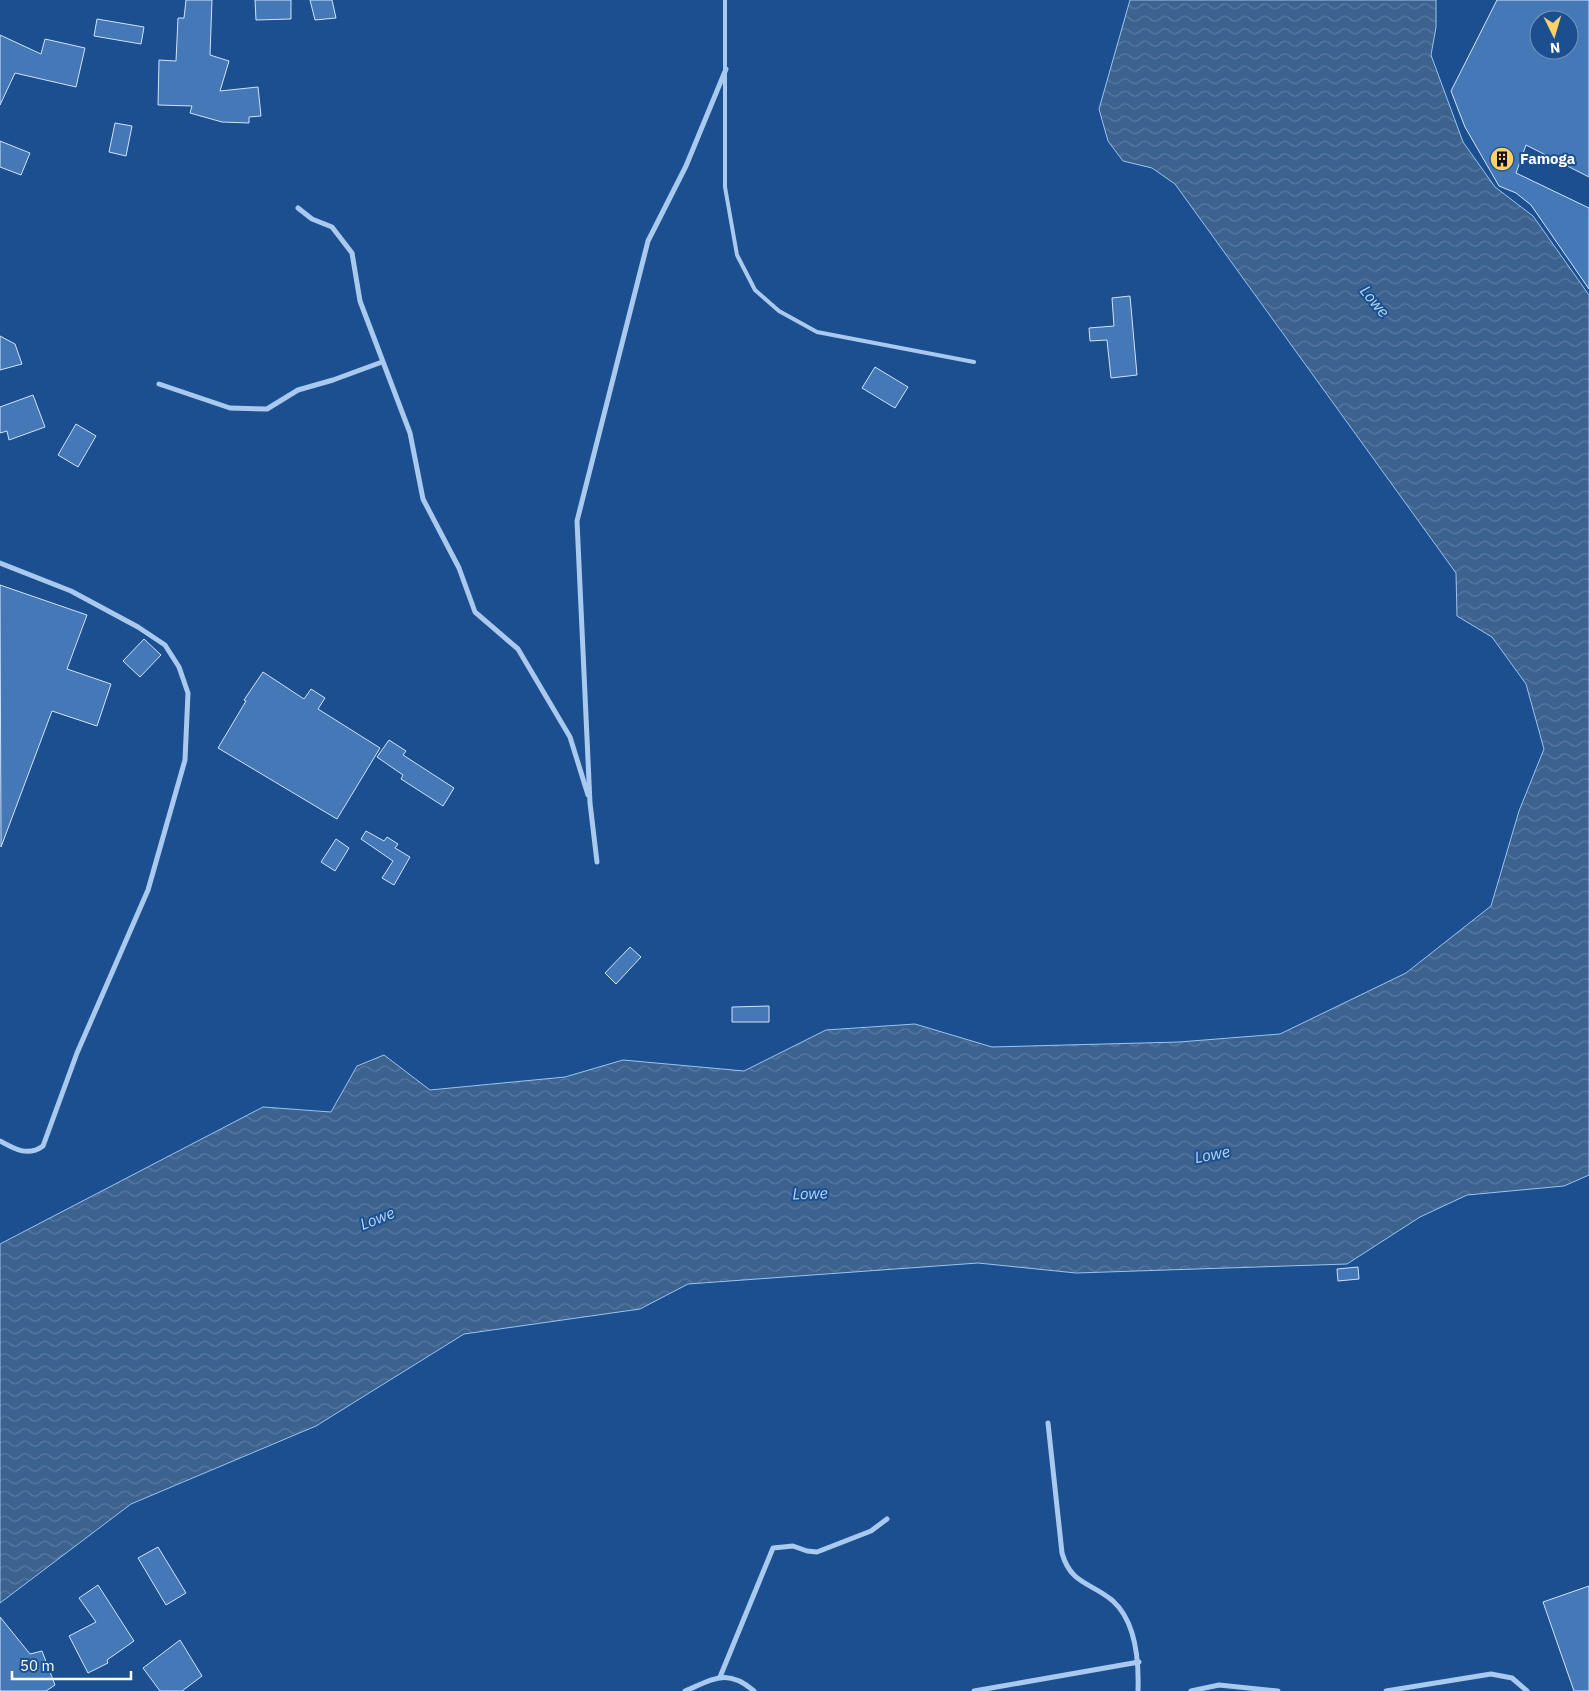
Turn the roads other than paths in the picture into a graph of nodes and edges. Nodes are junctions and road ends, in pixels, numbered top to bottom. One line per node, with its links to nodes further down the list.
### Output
1 (725, 0): 2 (lane)
2 (726, 69): 5 (lane); 8 (street)
3 (298, 208): 4 (street)
4 (382, 362): 6 (street); 8 (street)
5 (974, 362)
6 (159, 384)
7 (0, 563): 10 (street)
8 (590, 802): 9 (street)
9 (597, 862)
10 (0, 1141)
11 (1048, 1424): 13 (street)
12 (888, 1519): 14 (street)
13 (1139, 1662): 17 (street); 18 (street)
14 (720, 1678): 15 (street); 16 (street)
15 (685, 1691)
16 (754, 1691)
17 (974, 1691)
18 (1138, 1691)
19 (1191, 1691): 20 (street)
20 (1278, 1691)
21 (1386, 1691): 22 (street)
22 (1527, 1691)

